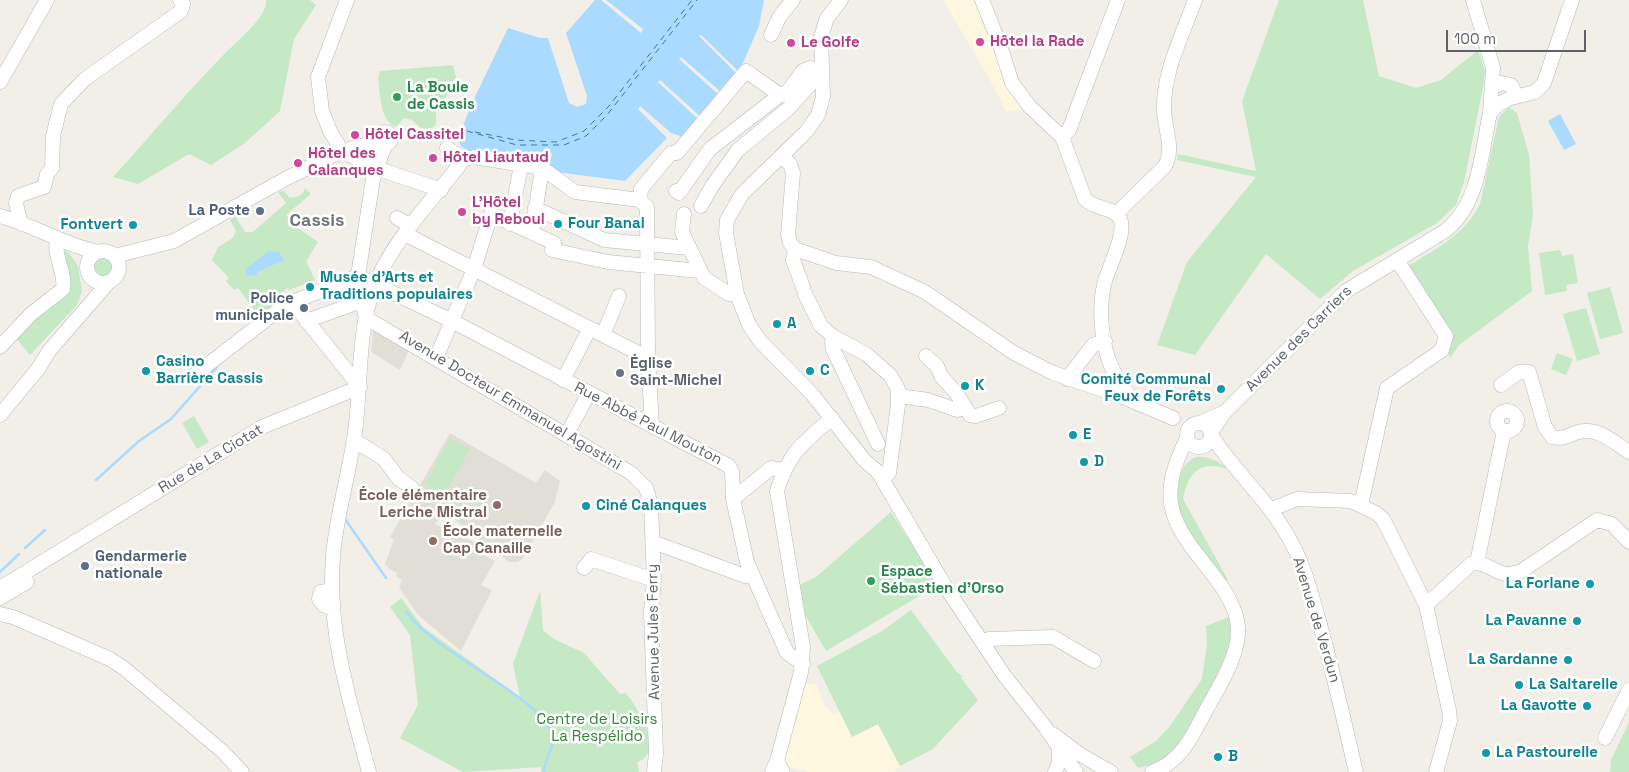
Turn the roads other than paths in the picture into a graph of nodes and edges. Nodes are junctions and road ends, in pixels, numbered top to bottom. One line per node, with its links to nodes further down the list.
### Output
1 (47, 0): 13 (street)
2 (347, 0): 18 (street)
3 (793, 0): 11 (street)
4 (841, 0): 12 (street)
5 (982, 0): 16 (street)
6 (1118, 0): 16 (street)
7 (1195, 0): 30 (street)
8 (1473, 0): 14 (street, Avenue des Carriers)
9 (1572, 0): 14 (street)
10 (181, 5): 33 (street)
11 (771, 35)
12 (821, 73): 15 (street); 19 (street); 27 (street)
13 (0, 82)
14 (1502, 93): 44 (street, Avenue des Carriers)
15 (780, 95): 25 (street); 26 (street)
16 (1062, 137): 30 (street)
17 (447, 148): 20 (street)
18 (342, 151): 22 (street); 22 (street); 43 (street)
19 (782, 156): 41 (street); 52 (street)
20 (464, 159): 21 (street); 24 (street)
21 (521, 165): 23 (street); 34 (street)
22 (376, 168): 24 (street); 49 (street)
23 (542, 168): 26 (street); 28 (street)
24 (441, 190): 35 (street)
25 (676, 191)
26 (640, 200): 38 (street)
27 (701, 206)
28 (535, 208): 36 (street); 38 (street)
29 (684, 214): 40 (street)
30 (1116, 214): 63 (street)
31 (0, 216): 33 (street)
32 (398, 218): 35 (street)
33 (20, 222): 37 (street)
34 (510, 224): 36 (street); 46 (street)
35 (408, 230): 46 (street); 51 (street)
36 (532, 234): 45 (street)
37 (58, 240): 39 (street); 64 (street)
38 (648, 244): 40 (street); 45 (street)
39 (71, 245): 42 (street); 48 (street)
40 (689, 248): 47 (street)
41 (796, 249): 62 (street); 69 (street, Avenue de Verdun)
42 (98, 252): 43 (street); 48 (street)
43 (115, 256): 50 (street)
44 (1397, 260): 83 (street, Avenue des Carriers); 94 (street)
45 (648, 266): 47 (street); 67 (street)
46 (474, 269): 59 (street); 60 (street)
47 (700, 271): 52 (street)
48 (89, 273): 50 (street); 56 (street)
49 (358, 276): 51 (street, Rue Abbé Paul Mouton); 54 (street); 55 (street)
50 (108, 283): 56 (street)
51 (376, 284): 57 (street); 59 (street, Rue Abbé Paul Mouton)
52 (737, 294): 79 (street)
53 (619, 296): 61 (street)
54 (291, 301): 58 (street); 68 (street)
55 (362, 301): 57 (street); 58 (street)
56 (79, 314): 78 (street)
57 (366, 318): 66 (street, Avenue Docteur Emmanuel Agostini); 72 (street)
58 (306, 321): 72 (street)
59 (452, 321): 66 (street); 70 (street, Rue Abbé Paul Mouton)
60 (590, 328): 61 (street); 70 (street)
61 (603, 335): 67 (street)
62 (834, 337): 74 (street); 85 (street)
63 (1105, 341): 69 (street); 75 (street)
64 (0, 347)
65 (926, 356): 76 (street)
66 (436, 358): 82 (street, Avenue Docteur Emmanuel Agostini)
67 (648, 358): 80 (street)
68 (193, 376)
69 (1067, 379): 75 (street, Avenue de Verdun)
70 (563, 380): 73 (street, Rue Abbé Paul Mouton)
71 (1501, 384): 86 (street)
72 (360, 387): 84 (street); 98 (street, Rue de La Ciotat)
73 (589, 393): 80 (street, Rue Abbé Paul Mouton); 82 (street)
74 (899, 396): 76 (street); 90 (street)
75 (1135, 402): 83 (street, Avenue de Verdun)
76 (965, 408): 77 (street)
77 (999, 408)
78 (0, 416)
79 (832, 418): 87 (street); 90 (street)
80 (652, 425): 88 (street, Rue Abbé Paul Mouton)
81 (1504, 431): 99 (street)
82 (567, 434): 92 (street, Avenue Docteur Emmanuel Agostini)
83 (1199, 435): 95 (street, Avenue de Verdun); 120 (street, Avenue des Carriers)
84 (354, 440): 91 (street); 115 (street)
85 (878, 444)
86 (1629, 452)
87 (783, 470): 89 (street); 109 (street)
88 (732, 474): 89 (street); 93 (street)
89 (757, 479): 93 (street)
90 (883, 479): 107 (street)
91 (412, 488)
92 (648, 492): 96 (street, Avenue Jules Ferry)
93 (733, 499): 101 (street)
94 (1361, 505): 95 (street); 105 (street)
95 (1272, 509): 121 (street, Avenue de Verdun)
96 (652, 542): 101 (street); 102 (street, Avenue Jules Ferry)
97 (1629, 542): 99 (street)
98 (71, 547): 103 (street, Rue de La Ciotat); 104 (street, Rue de La Ciotat)
99 (1477, 563): 105 (street)
100 (584, 568): 102 (street)
101 (752, 576): 109 (street)
102 (654, 580): 116 (street, Avenue Jules Ferry)
103 (0, 588)
104 (0, 599): 106 (street)
105 (1426, 605): 122 (street)
106 (7, 615): 114 (street)
107 (982, 641): 108 (street); 112 (street)
108 (1094, 662)
109 (803, 664): 113 (street)
110 (1629, 690): 111 (street)
111 (1605, 738)
112 (1064, 748): 117 (street); 118 (street); 119 (street)
113 (777, 768)
114 (242, 772)
115 (369, 772)
116 (654, 772)
117 (1054, 772)
118 (1076, 772)
119 (1111, 772)
120 (1152, 772)
121 (1356, 772)
122 (1436, 772)

